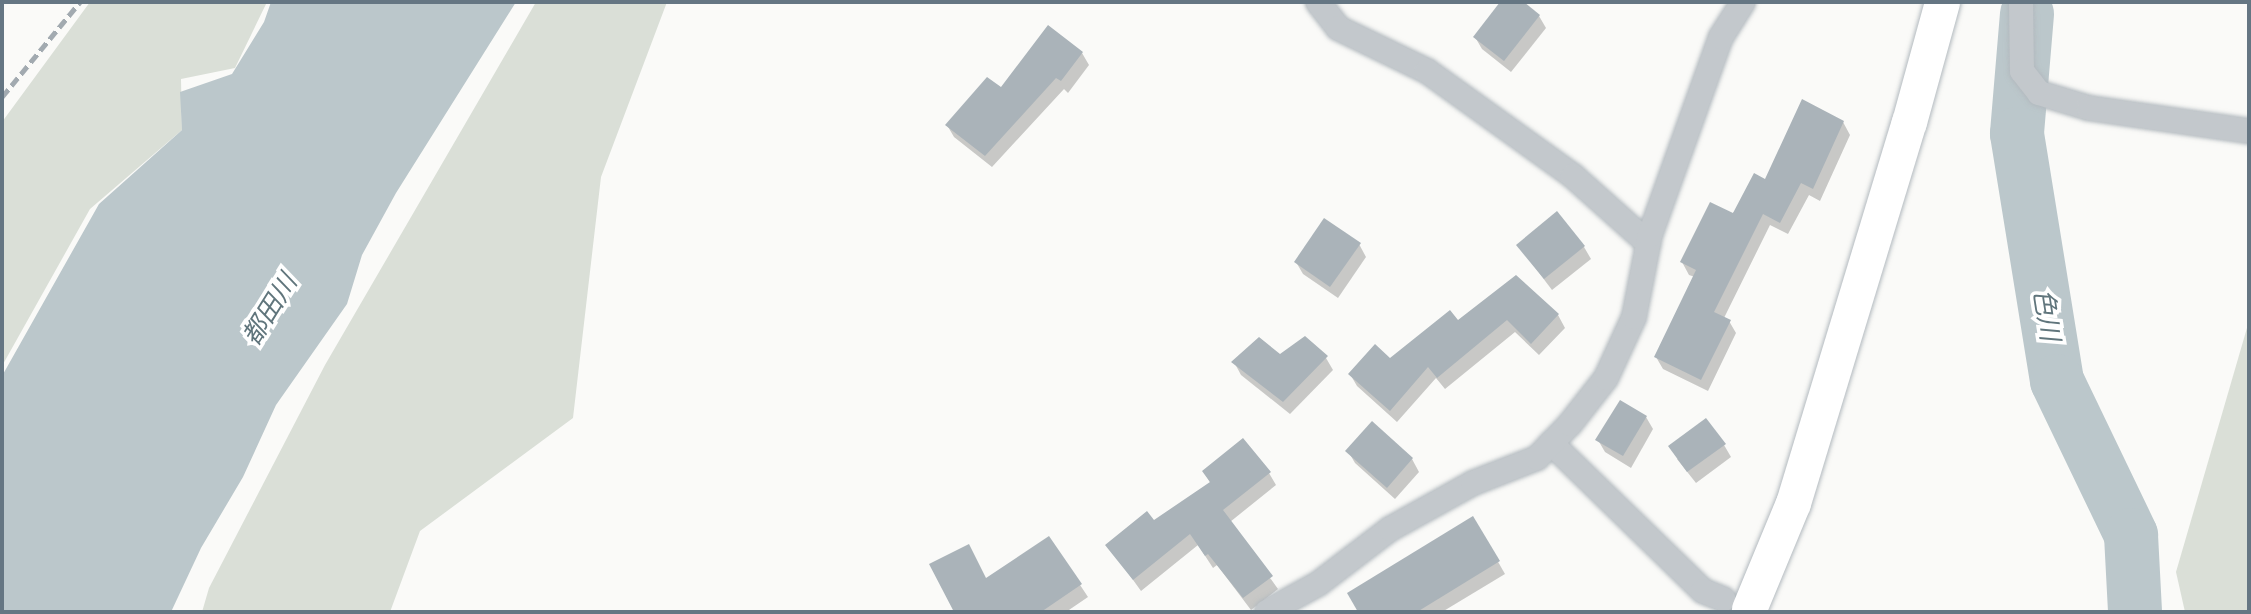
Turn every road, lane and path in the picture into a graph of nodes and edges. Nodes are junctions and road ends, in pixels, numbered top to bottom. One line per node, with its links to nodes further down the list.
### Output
1 (1318, 2): 6 (street)
2 (1744, 2): 6 (street)
3 (1941, 2): 8 (street)
4 (2021, 2): 5 (street)
5 (2249, 131)
6 (1648, 243): 7 (street)
7 (1551, 443): 8 (street); 9 (street)
8 (1731, 608)
9 (1267, 612)

